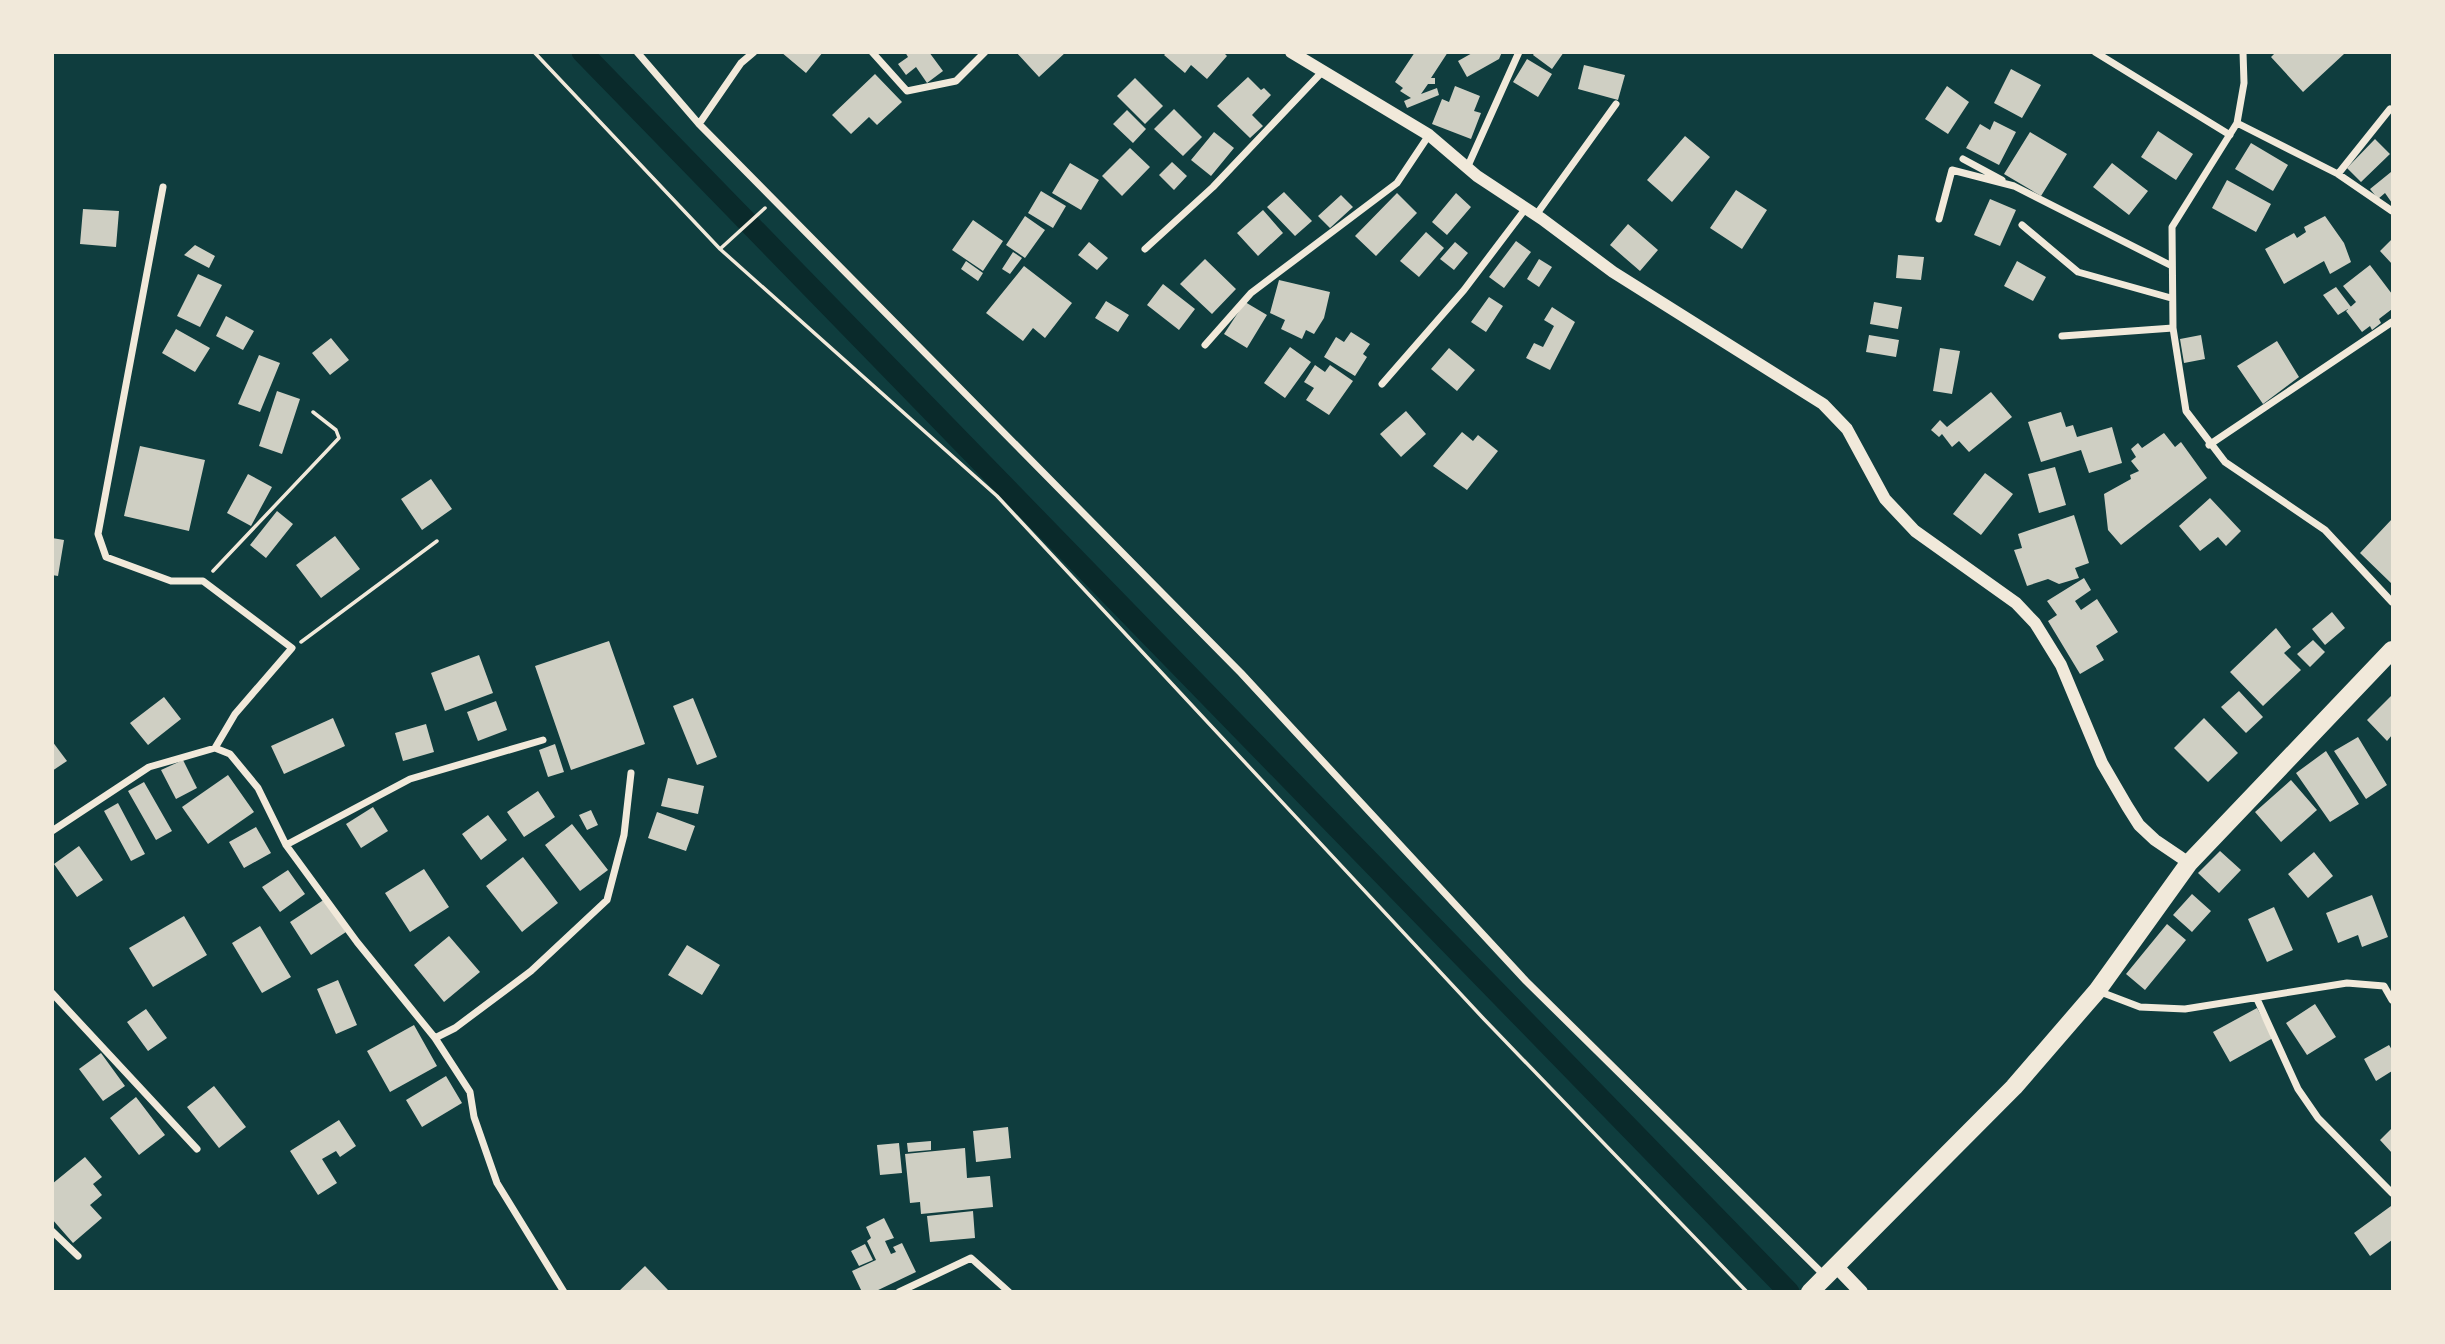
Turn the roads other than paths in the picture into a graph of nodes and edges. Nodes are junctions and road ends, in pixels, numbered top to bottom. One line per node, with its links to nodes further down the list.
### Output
1 (637, 52): 13 (street)
2 (754, 52): 13 (street)
3 (872, 52): 4 (street)
4 (985, 52)
5 (1291, 52): 9 (street)
6 (1519, 52): 17 (street)
7 (2095, 52): 15 (street)
8 (2243, 52): 12 (street)
9 (1322, 72): 14 (street); 25 (street)
10 (1616, 104): 21 (street)
11 (2390, 109): 18 (street)
12 (2237, 123): 15 (street); 18 (street)
13 (699, 124): 53 (street)
14 (1429, 135): 17 (street); 31 (street)
15 (2230, 135): 26 (street)
16 (1963, 159): 19 (street)
17 (1467, 168): 21 (street)
18 (2338, 174): 22 (street)
19 (2014, 186): 23 (street); 26 (street)
20 (163, 187): 37 (street)
21 (1531, 211): 32 (street); 41 (street)
22 (2392, 211)
23 (1939, 219)
24 (2022, 225): 27 (street)
25 (1145, 248)
26 (2171, 265): 27 (street)
27 (2171, 298): 29 (street)
28 (2392, 322): 33 (street)
29 (2173, 328): 30 (street); 33 (street)
30 (2062, 336)
31 (1205, 345)
32 (1382, 384)
33 (2209, 445): 34 (street)
34 (2392, 602)
35 (2392, 650): 41 (main road)
36 (543, 740): 40 (street)
37 (215, 748): 39 (street); 40 (street)
38 (631, 773): 48 (street)
39 (52, 831)
40 (286, 845): 48 (street)
41 (2189, 863): 44 (main road)
42 (2392, 980): 43 (street)
43 (2384, 986): 46 (street); 47 (street)
44 (2097, 991): 46 (street); 53 (main road)
45 (52, 993): 49 (street)
46 (2257, 999): 50 (street)
47 (2392, 1000)
48 (435, 1038): 54 (street)
49 (197, 1149)
50 (2392, 1193)
51 (52, 1231): 52 (street)
52 (78, 1256)
53 (1821, 1280): 57 (main road)
54 (565, 1292)
55 (899, 1292): 56 (street)
56 (1009, 1292)
57 (1861, 1292)

